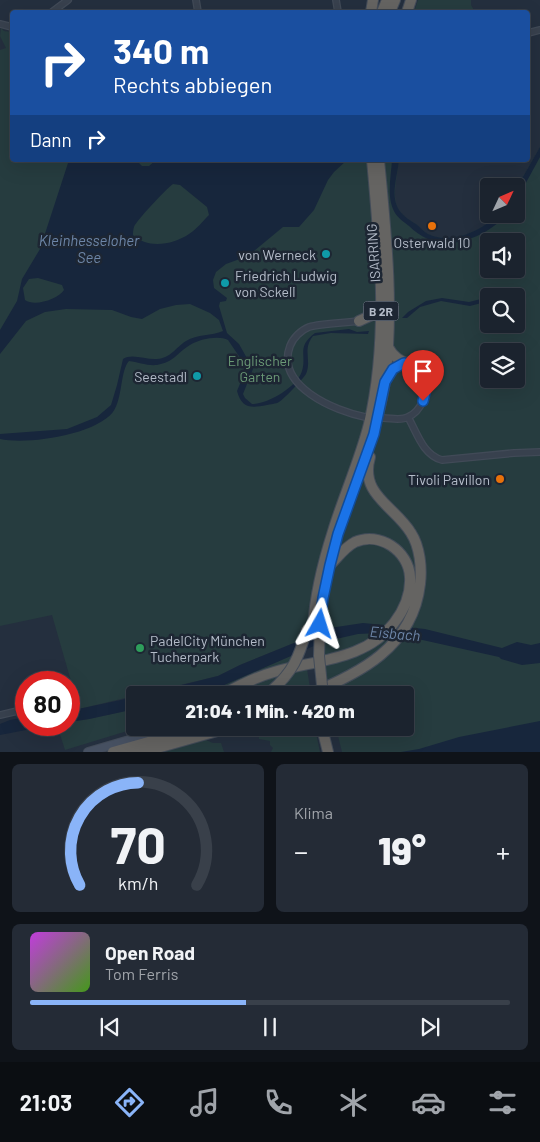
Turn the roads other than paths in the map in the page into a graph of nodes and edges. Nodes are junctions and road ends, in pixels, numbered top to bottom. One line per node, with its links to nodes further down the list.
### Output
1 (64, 1): 2 (street)
2 (54, 10)
3 (372, 162): 5 (highway, ISARRING / B 2R)
4 (379, 162): 7 (highway, ISARRING / B 2R)
5 (381, 295): 6 (highway); 7 (highway, ISARRING / B 2R)
6 (359, 321): 7 (highway); 12 (street)
7 (385, 328): 8 (highway, ISARRING); 19 (highway, ISARRING / B 2R)
8 (388, 347): 9 (highway); 11 (highway, ISARRING)
9 (404, 363): 10 (highway); 11 (highway)
10 (426, 378): 13 (street)
11 (385, 382): 15 (highway, ISARRING)
12 (365, 417)
13 (408, 417): 14 (street); 16 (street)
14 (383, 418)
15 (374, 434): 17 (highway, ISARRING); 18 (highway)
16 (540, 452)
17 (330, 565): 18 (highway); 19 (highway, ISARRING)
18 (409, 610): 20 (highway); 24 (highway)
19 (313, 624): 21 (highway, bridge); 22 (highway, ISARRING / B 2R); 23 (highway, ISARRING, bridge)
20 (239, 686)
21 (275, 686)
22 (315, 686)
23 (322, 686)
24 (327, 686)
25 (15, 711): 26 (street)
26 (0, 714)
27 (138, 736): 32 (main road)
28 (170, 736): 33 (highway)
29 (200, 736): 34 (highway)
30 (326, 736): 35 (highway)
31 (328, 736): 36 (highway)
32 (88, 752)
33 (113, 752)
34 (136, 752)
35 (328, 752)
36 (335, 752)

